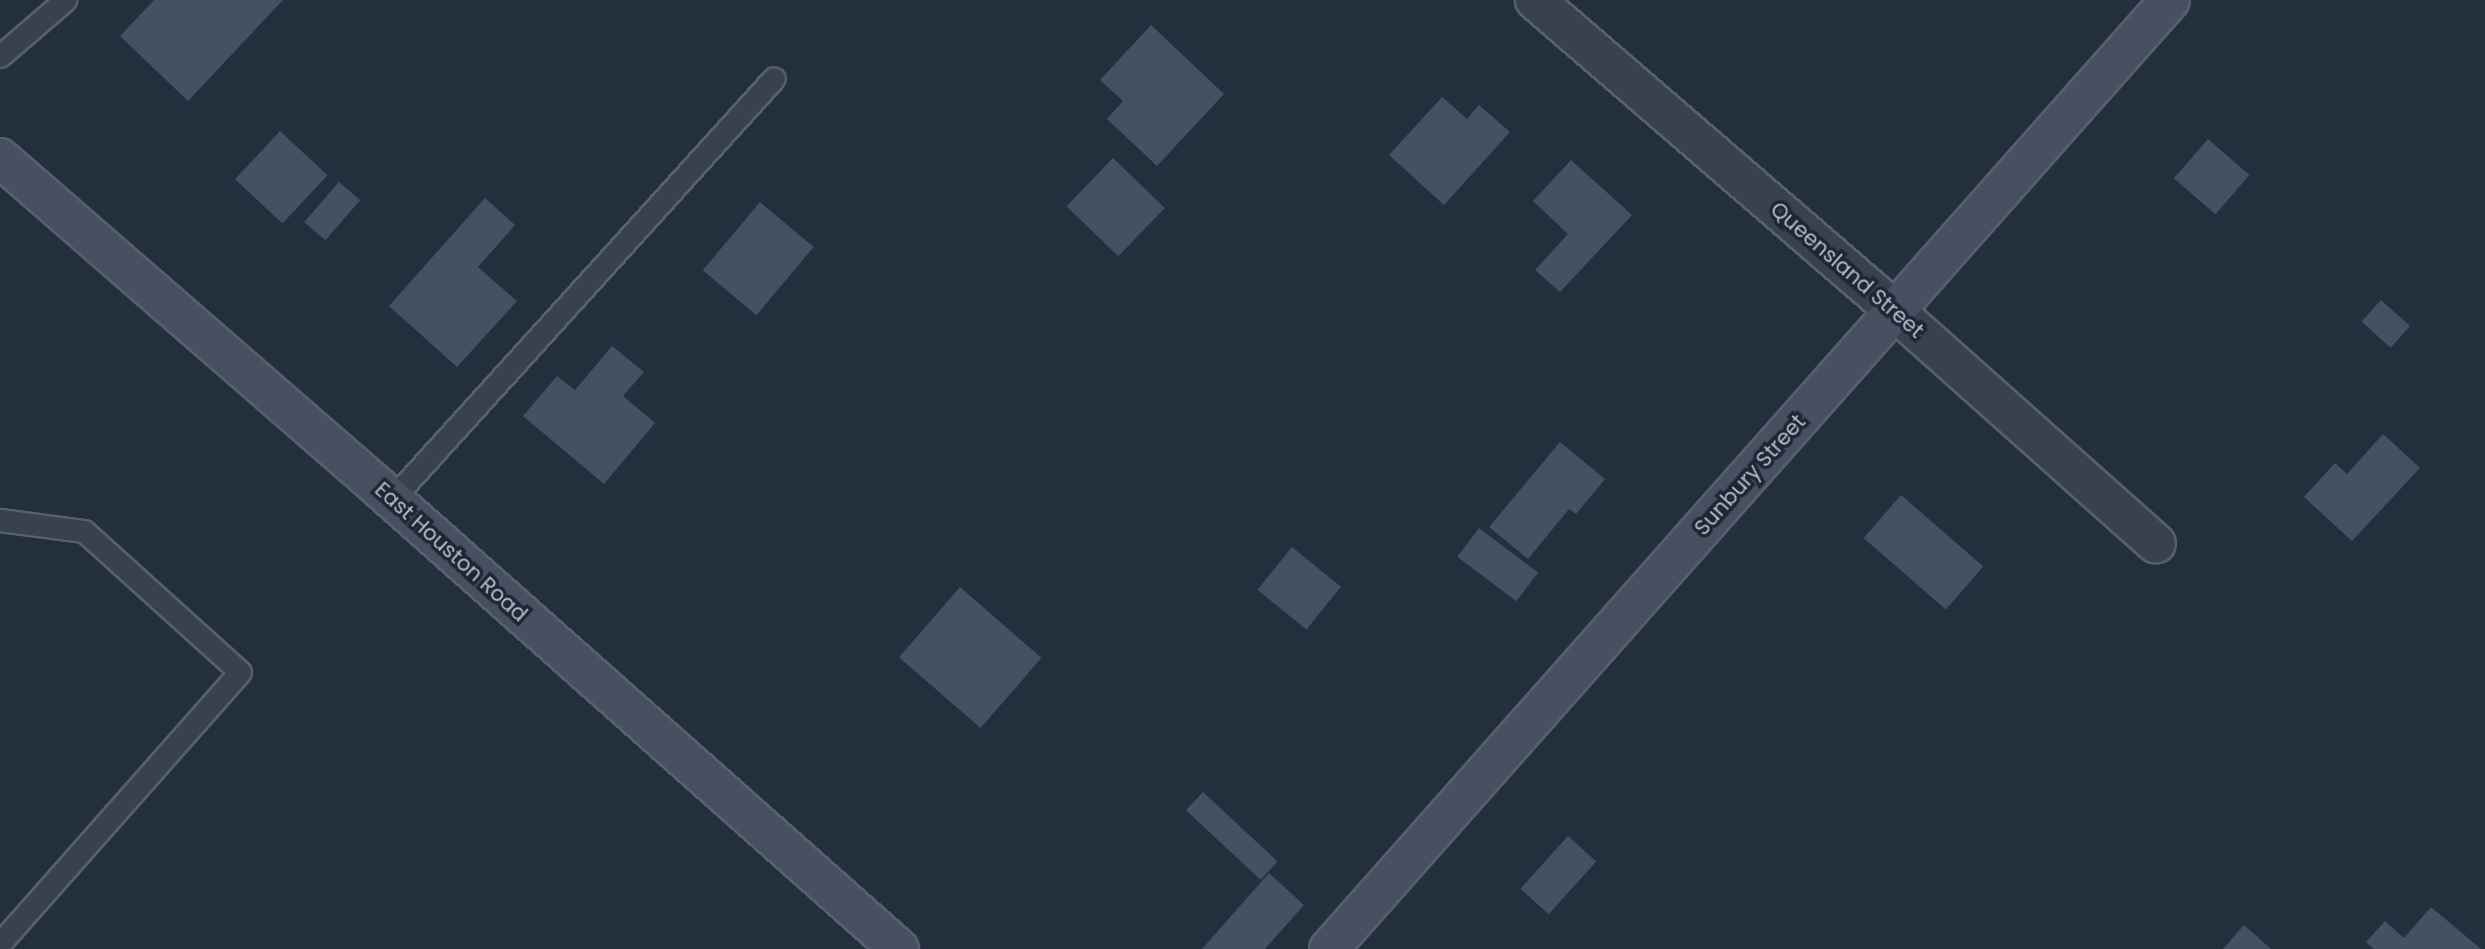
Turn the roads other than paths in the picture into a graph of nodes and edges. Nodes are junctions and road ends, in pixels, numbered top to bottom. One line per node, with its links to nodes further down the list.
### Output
1 (65, 0): 4 (lane)
2 (1535, 0): 7 (street, Queensland Street)
3 (2170, 0): 7 (street, Sunbury Street)
4 (0, 57)
5 (774, 78): 8 (lane)
6 (0, 158): 8 (street, East Houston Road)
7 (1896, 312): 10 (street, Queensland Street); 13 (street, Sunbury Street)
8 (392, 499): 12 (street, East Houston Road)
9 (0, 520): 11 (lane)
10 (2155, 544)
11 (0, 943)
12 (899, 949)
13 (1329, 949)

